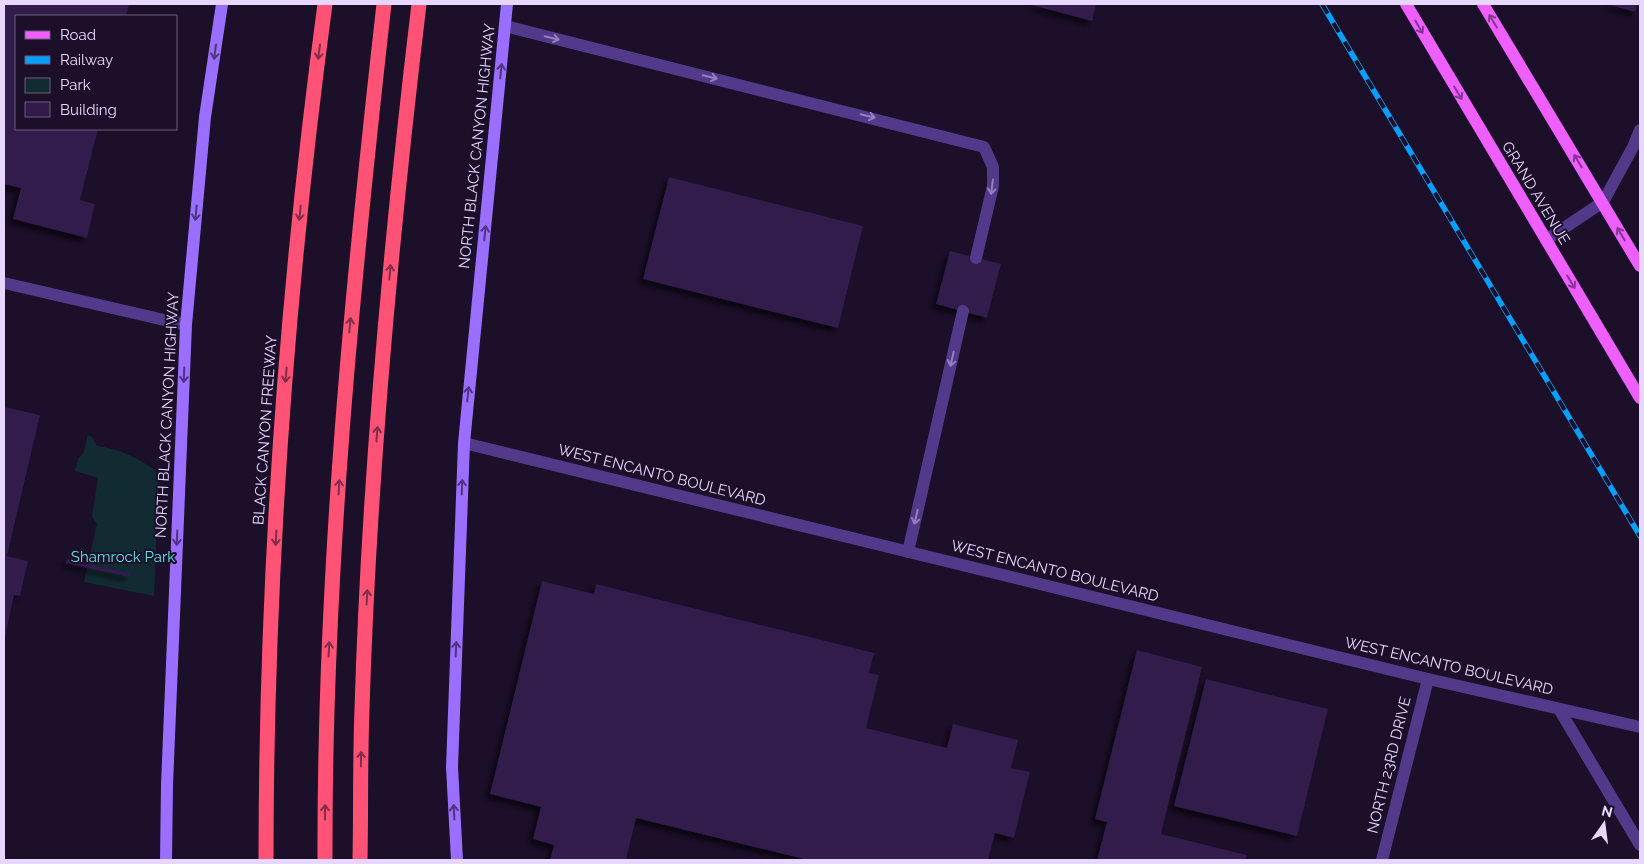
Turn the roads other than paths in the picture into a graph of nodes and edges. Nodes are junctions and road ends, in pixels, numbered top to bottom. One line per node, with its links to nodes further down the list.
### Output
1 (222, 4): 16 (main road, NORTH BLACK CANYON HIGHWAY, one-way to 16)
2 (325, 4): 25 (highway, BLACK CANYON FREEWAY, one-way to 25)
3 (384, 4): 26 (highway, one-way to 3)
4 (419, 4): 27 (highway, one-way to 4)
5 (507, 4): 8 (main road, NORTH BLACK CANYON HIGHWAY)
6 (1406, 4): 11 (main road, GRAND AVENUE, one-way to 11)
7 (1483, 4): 10 (main road, one-way to 7)
8 (505, 26): 12 (street, one-way to 12); 18 (main road, NORTH BLACK CANYON HIGHWAY, one-way to 8)
9 (1640, 130): 10 (street)
10 (1603, 202): 11 (street); 13 (main road, one-way to 10)
11 (1546, 240): 17 (main road, GRAND AVENUE, one-way to 17)
12 (976, 258)
13 (1640, 266)
14 (4, 282): 16 (street)
15 (964, 312): 19 (street, one-way to 19)
16 (186, 325): 24 (main road, NORTH BLACK CANYON HIGHWAY, one-way to 24)
17 (1640, 398)
18 (464, 443): 19 (street, WEST ENCANTO BOULEVARD); 28 (main road, NORTH BLACK CANYON HIGHWAY, one-way to 18)
19 (908, 552): 20 (street, WEST ENCANTO BOULEVARD)
20 (1428, 678): 21 (street, WEST ENCANTO BOULEVARD); 29 (street, NORTH 23RD DRIVE)
21 (1559, 709): 22 (street, WEST ENCANTO BOULEVARD); 23 (street)
22 (1640, 727)
23 (1640, 845)
24 (166, 860)
25 (266, 860)
26 (325, 860)
27 (360, 860)
28 (457, 860)
29 (1382, 860)

